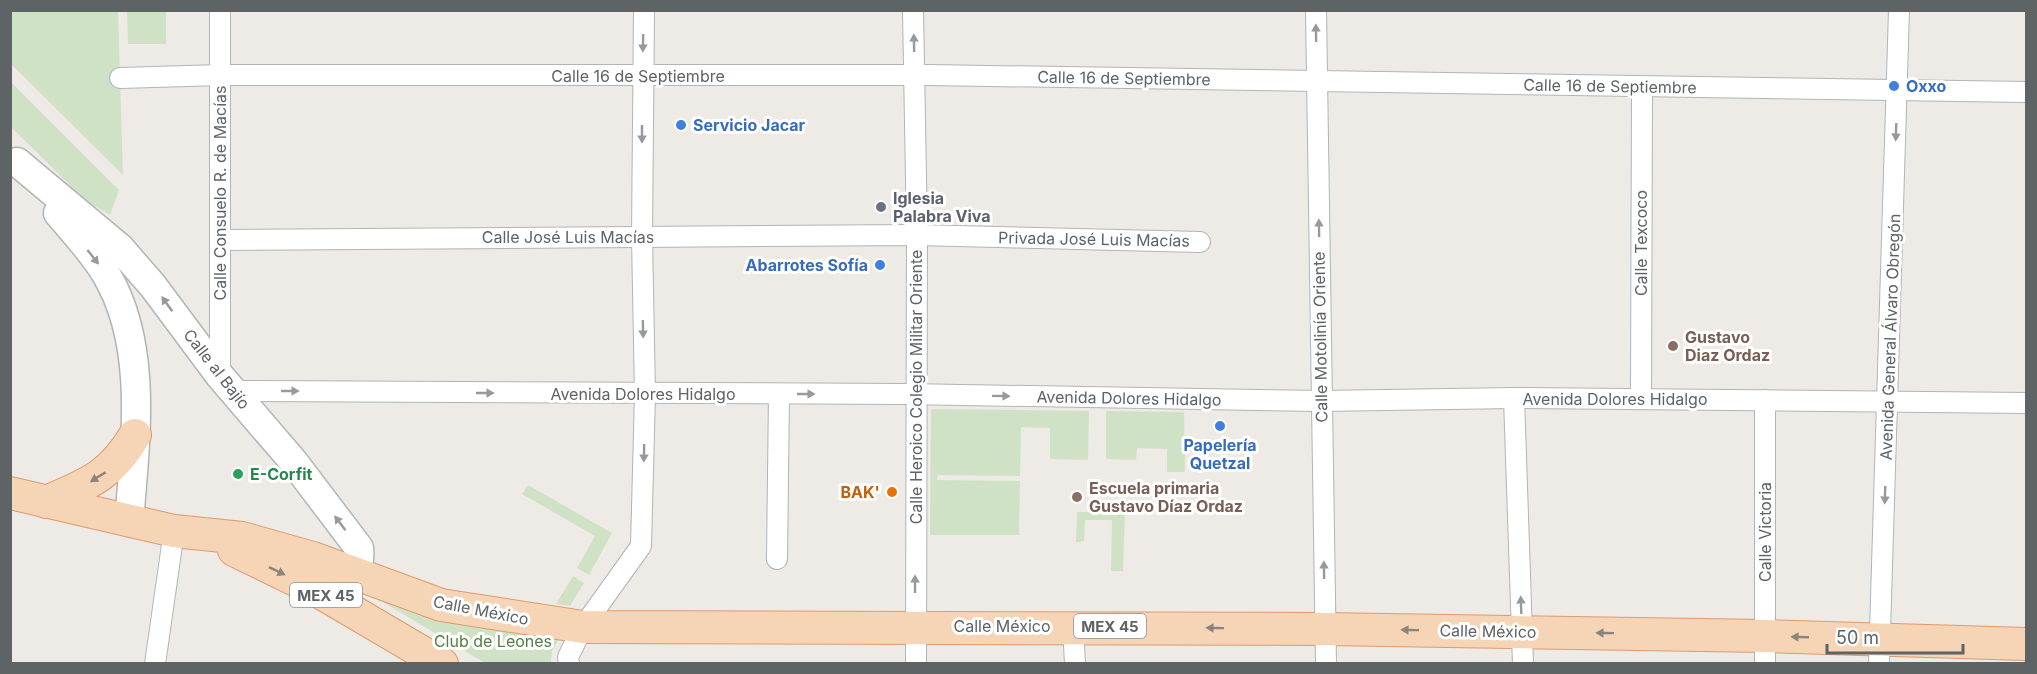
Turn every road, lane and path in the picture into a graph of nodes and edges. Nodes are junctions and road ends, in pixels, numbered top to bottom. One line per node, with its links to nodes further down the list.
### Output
1 (220, 10): 6 (street, Calle Consuelo R. de Macías)
2 (644, 10): 7 (street, one-way to 7)
3 (913, 10): 8 (street, Calle Heroico Colegio Militar Oriente, one-way to 3)
4 (1316, 10): 10 (street, Calle Motolinía Oriente, one-way to 4)
5 (1899, 10): 12 (street, Avenida General Álvaro Obregón)
6 (221, 75): 7 (street, Calle 16 de Septiembre); 9 (street, Calle 16 de Septiembre); 17 (street, Calle Consuelo R. de Macías)
7 (643, 75): 8 (street, Calle 16 de Septiembre); 16 (street, one-way to 16)
8 (914, 75): 10 (street, Calle 16 de Septiembre); 15 (street, Calle Heroico Colegio Militar Oriente)
9 (120, 78)
10 (1317, 81): 11 (street, Calle 16 de Septiembre); 26 (street, Calle Motolinía Oriente, one-way to 10)
11 (1642, 87): 12 (street, Calle 16 de Septiembre); 24 (street, Calle Texcoco)
12 (1897, 90): 13 (street, Calle 16 de Septiembre); 27 (street, Avenida General Álvaro Obregón, one-way to 27)
13 (2026, 92)
14 (14, 159): 19 (street, Calle al Bajío, one-way to 14); 29 (street, one-way to 29)
15 (917, 235): 16 (street, Calle José Luis Macías); 18 (street, Privada José Luis Macías); 22 (street, Calle Heroico Colegio Militar Oriente)
16 (642, 237): 17 (street, Calle José Luis Macías); 20 (street, one-way to 20)
17 (220, 240): 19 (street, Calle Consuelo R. de Macías)
18 (1200, 242)
19 (226, 384): 20 (street, Avenida Dolores Hidalgo, one-way to 20); 36 (street, Calle al Bajío, one-way to 19)
20 (645, 394): 21 (street, Avenida Dolores Hidalgo); 40 (street, one-way to 40)
21 (779, 394): 22 (street, Avenida Dolores Hidalgo, one-way to 22); 35 (street)
22 (917, 395): 26 (street, Avenida Dolores Hidalgo, one-way to 26); 38 (street, Calle Heroico Colegio Militar Oriente, one-way to 22)
23 (1514, 398): 24 (street, Avenida Dolores Hidalgo); 26 (street, Avenida Dolores Hidalgo); 42 (street, one-way to 23)
24 (1641, 399): 25 (street, Avenida Dolores Hidalgo)
25 (1765, 400): 27 (street, Avenida Dolores Hidalgo); 44 (street, Calle Victoria)
26 (1322, 401): 41 (street, Calle Motolinía Oriente, one-way to 26)
27 (1888, 401): 28 (street, Avenida Dolores Hidalgo); 45 (street, Avenida General Álvaro Obregón, one-way to 45)
28 (2026, 403)
29 (135, 435): 31 (main road, one-way to 31); 32 (street)
30 (10, 493): 31 (main road, MEX 45)
31 (46, 502): 32 (main road, MEX 45)
32 (129, 522): 33 (main road, MEX 45)
33 (174, 531): 34 (main road, MEX 45); 46 (street)
34 (206, 536): 36 (main road, Calle México / MEX 45); 37 (main road, MEX 45, one-way to 37)
35 (777, 559)
36 (356, 574): 37 (street); 40 (main road, Calle México / MEX 45)
37 (333, 599): 47 (main road, MEX 45)
38 (915, 626): 39 (main road, Calle México / MEX 45); 40 (main road, Calle México / MEX 45); 49 (street, Calle Heroico Colegio Militar Oriente)
39 (1073, 626): 41 (main road, Calle México / MEX 45, one-way to 39); 50 (street)
40 (582, 627): 48 (street)
41 (1325, 629): 42 (main road, Calle México / MEX 45, one-way to 41); 51 (street, Calle Motolinía Oriente)
42 (1522, 632): 44 (main road, Calle México / MEX 45, one-way to 42); 52 (street)
43 (2026, 644): 45 (main road, Calle México / MEX 45)
44 (1765, 650): 45 (main road, Calle México / MEX 45, one-way to 44)
45 (1879, 652)
46 (155, 663)
47 (442, 663)
48 (569, 663)
49 (916, 663)
50 (1075, 663)
51 (1326, 663)
52 (1523, 663)

